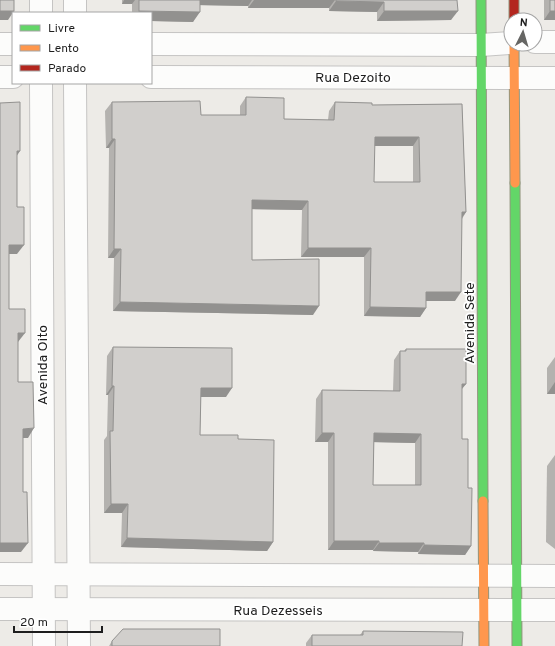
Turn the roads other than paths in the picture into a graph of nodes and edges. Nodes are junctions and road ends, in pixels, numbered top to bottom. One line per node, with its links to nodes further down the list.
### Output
1 (41, 0): 5 (street)
2 (75, 0): 6 (street)
3 (481, 0): 14 (street, Avenida Sete)
4 (514, 0): 7 (street)
5 (41, 12)
6 (75, 12)
7 (514, 12)
8 (543, 42): 9 (street)
9 (555, 42)
10 (0, 44): 11 (street)
11 (12, 44)
12 (152, 44): 14 (street)
13 (503, 44): 14 (street)
14 (481, 45): 19 (street, Avenida Sete)
15 (514, 52): 20 (street)
16 (0, 77): 17 (street)
17 (12, 77)
18 (152, 77): 19 (street, Rua Dezoito)
19 (481, 78): 20 (street, Rua Dezoito); 27 (street, Avenida Sete)
20 (514, 78): 21 (street, Rua Dezoito); 28 (street)
21 (555, 78)
22 (41, 84): 25 (street, Avenida Oito)
23 (75, 84): 26 (street)
24 (0, 574): 25 (street)
25 (42, 574): 26 (street); 31 (street, Avenida Oito)
26 (78, 575): 27 (street); 33 (street)
27 (483, 575): 28 (street); 34 (street, Avenida Sete)
28 (516, 576): 29 (street); 32 (street)
29 (555, 576)
30 (0, 609): 31 (street, Rua Dezesseis)
31 (44, 609): 33 (street, Rua Dezesseis); 36 (street, Avenida Oito)
32 (517, 609): 34 (street, Rua Dezesseis); 35 (street, Rua Dezesseis); 39 (street)
33 (78, 610): 34 (street, Rua Dezesseis); 37 (street)
34 (484, 610): 38 (street, Avenida Sete)
35 (555, 610)
36 (44, 646)
37 (79, 646)
38 (484, 646)
39 (517, 646)

